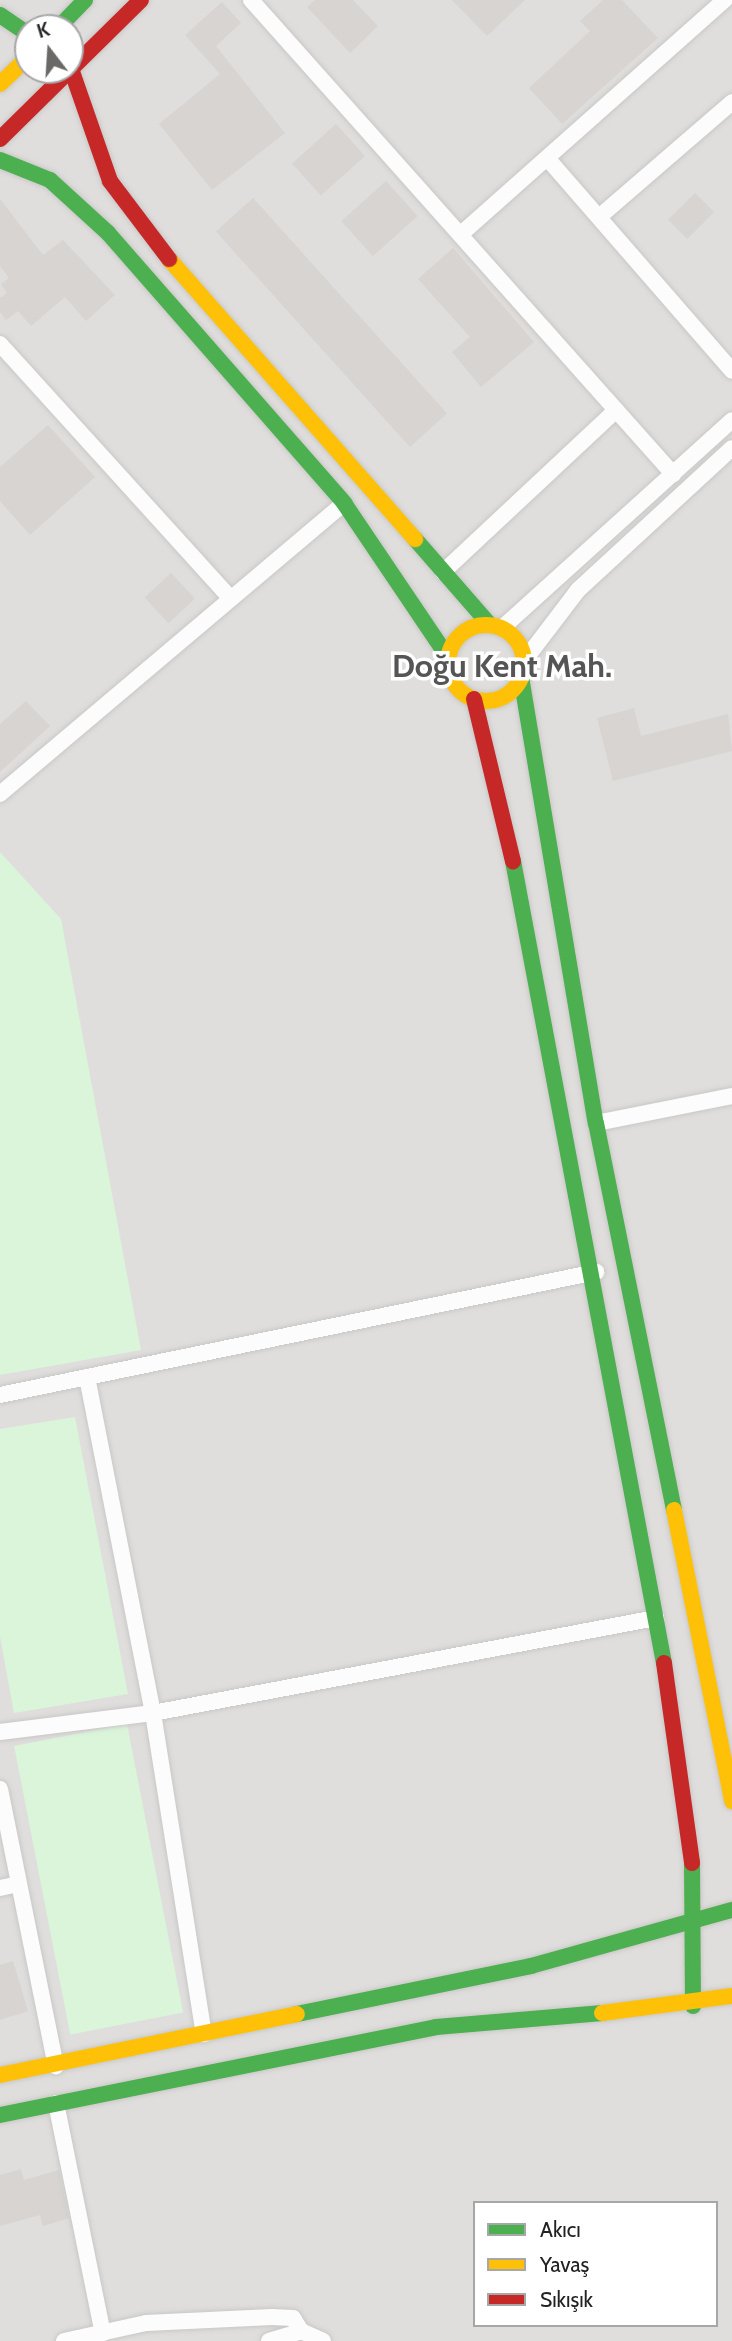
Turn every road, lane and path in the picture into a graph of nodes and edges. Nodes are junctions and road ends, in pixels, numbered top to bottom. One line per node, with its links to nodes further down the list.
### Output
1 (85, 0): 5 (street)
2 (141, 0): 6 (street)
3 (251, 0): 16 (street)
4 (724, 0): 13 (street)
5 (72, 14)
6 (84, 56)
7 (14, 70): 8 (street)
8 (0, 84)
9 (56, 84): 12 (street)
10 (77, 84): 24 (street)
11 (732, 102): 15 (street)
12 (0, 139)
13 (547, 158): 15 (street); 16 (street)
14 (0, 160): 23 (street)
15 (599, 218): 18 (street)
16 (461, 234): 19 (street)
17 (0, 344): 25 (street)
18 (732, 370)
19 (616, 410): 22 (street); 24 (street)
20 (732, 420): 22 (street)
21 (732, 448): 28 (street)
22 (673, 474): 26 (street)
23 (344, 503): 25 (street); 27 (street)
24 (443, 572): 26 (street)
25 (230, 598): 30 (street)
26 (496, 627): 27 (street); 28 (street)
27 (448, 657): 29 (street)
28 (523, 669): 29 (street); 32 (street)
29 (474, 699): 33 (street)
30 (0, 794)
31 (732, 1096): 32 (street)
32 (596, 1123): 40 (street)
33 (596, 1272): 34 (street); 36 (street)
34 (87, 1377): 35 (street); 37 (street)
35 (0, 1395)
36 (656, 1618): 37 (street); 44 (street)
37 (153, 1713): 38 (street); 47 (street)
38 (0, 1732)
39 (0, 1789): 41 (street)
40 (732, 1801)
41 (19, 1884): 42 (street); 48 (street)
42 (0, 1888)
43 (732, 1910): 44 (street)
44 (691, 1918): 46 (street); 47 (street)
45 (732, 1996): 46 (street)
46 (693, 2006): 50 (street)
47 (204, 2034): 48 (street)
48 (56, 2066): 49 (street)
49 (0, 2076)
50 (56, 2103): 51 (street); 53 (street)
51 (0, 2115)
52 (301, 2331): 53 (street); 55 (street); 56 (street)
53 (103, 2333): 54 (street)
54 (64, 2341)
55 (269, 2341)
56 (323, 2341)

